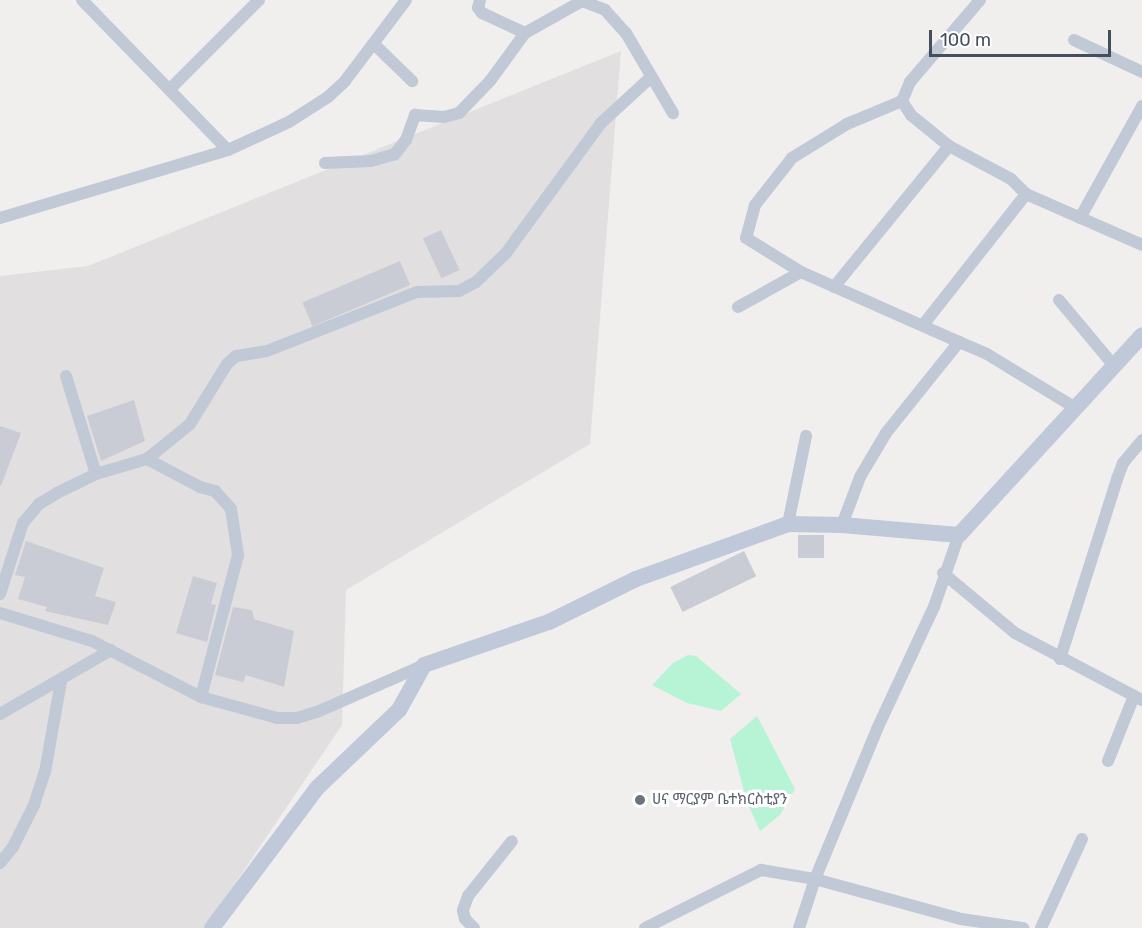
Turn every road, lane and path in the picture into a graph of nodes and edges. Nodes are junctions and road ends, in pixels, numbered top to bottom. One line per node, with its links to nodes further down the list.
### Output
1 (82, 0): 12 (street)
2 (259, 0): 12 (street)
3 (406, 0): 8 (street)
4 (480, 0): 6 (street)
5 (980, 0): 13 (street)
6 (525, 33): 10 (street); 18 (street)
7 (1074, 40): 9 (street)
8 (375, 45): 11 (street); 17 (street)
9 (1142, 72)
10 (651, 77): 15 (street); 35 (street)
11 (412, 81)
12 (170, 89): 17 (street)
13 (902, 101): 16 (street); 23 (street)
14 (1142, 106): 21 (street)
15 (673, 113)
16 (949, 146): 19 (street); 24 (street)
17 (228, 150): 20 (street)
18 (325, 163)
19 (1026, 194): 21 (street); 27 (street)
20 (0, 218)
21 (1080, 218): 22 (street)
22 (1142, 245)
23 (801, 272): 24 (street); 26 (street)
24 (834, 286): 27 (street)
25 (1059, 300): 30 (street)
26 (738, 307)
27 (923, 325): 29 (street)
28 (1142, 335): 30 (street)
29 (959, 342): 32 (street); 38 (street)
30 (1114, 368): 32 (street)
31 (66, 376): 36 (street)
32 (1077, 409): 39 (street)
33 (806, 436): 37 (street)
34 (1142, 440): 44 (street)
35 (147, 459): 36 (street); 47 (street)
36 (96, 474): 41 (street)
37 (788, 524): 38 (street); 45 (street)
38 (842, 525): 39 (street)
39 (959, 535): 40 (street)
40 (943, 573): 44 (street); 54 (street)
41 (0, 594)
42 (0, 613): 43 (street)
43 (111, 650): 46 (street); 47 (street)
44 (1060, 659): 48 (street)
45 (424, 665): 47 (street); 55 (street)
46 (61, 681): 49 (street); 53 (street)
47 (201, 697)
48 (1138, 698): 50 (street)
49 (0, 714)
50 (1108, 761)
51 (1082, 839): 60 (street)
52 (512, 841): 56 (street)
53 (0, 863)
54 (814, 879): 57 (street); 58 (street); 59 (street)
55 (212, 928)
56 (474, 928)
57 (645, 928)
58 (800, 928)
59 (1023, 928)
60 (1041, 928)

